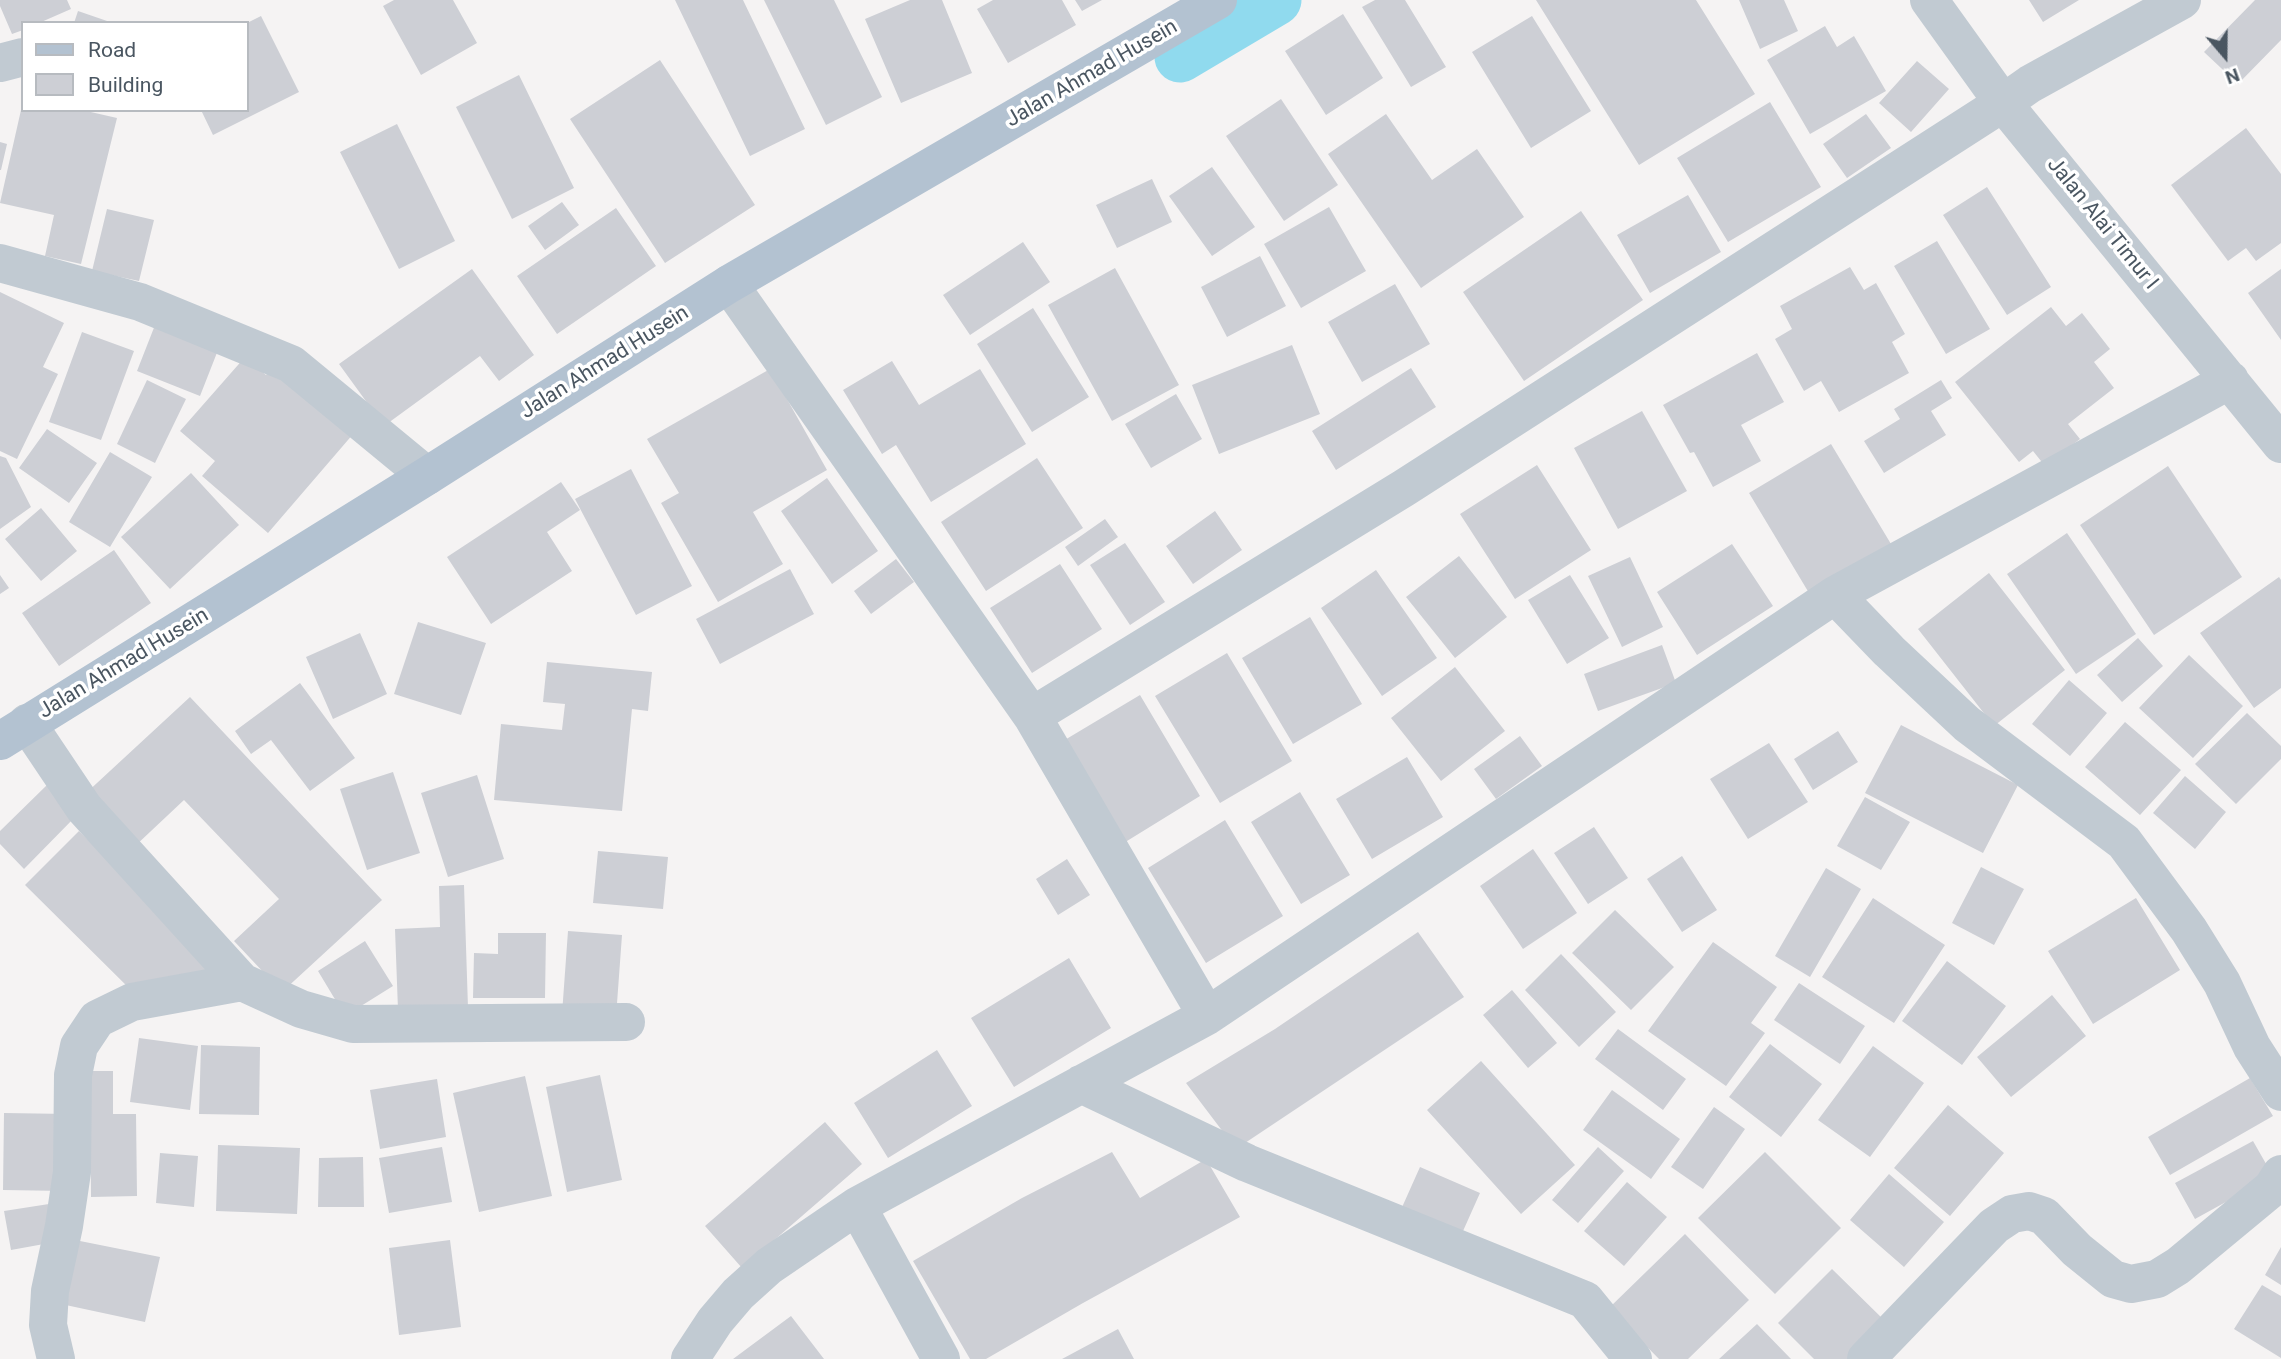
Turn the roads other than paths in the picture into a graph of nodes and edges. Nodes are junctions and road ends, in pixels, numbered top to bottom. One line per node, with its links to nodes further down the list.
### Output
1 (1929, 0): 6 (street, Jalan Alai Timur I)
2 (2182, 0): 6 (street)
3 (1208, 2): 8 (main road, Jalan Ahmad Husein)
4 (21, 58): 5 (street)
5 (0, 63)
6 (2003, 103): 9 (street, Jalan Alai Timur I); 13 (street)
7 (0, 262): 11 (street)
8 (729, 284): 11 (main road, Jalan Ahmad Husein); 13 (street)
9 (2230, 380): 10 (street, Jalan Alai Timur I); 12 (street)
10 (2281, 444)
11 (427, 476): 14 (main road, Jalan Ahmad Husein)
12 (1836, 595): 16 (street); 19 (street)
13 (1032, 716): 16 (street)
14 (13, 732): 15 (street)
15 (242, 982): 17 (street); 22 (street)
16 (1207, 1016): 18 (street)
17 (626, 1022)
18 (1082, 1084): 21 (street); 25 (street)
19 (2281, 1092)
20 (2281, 1174): 26 (street)
21 (857, 1206): 23 (street); 24 (street)
22 (55, 1359)
23 (690, 1359)
24 (941, 1359)
25 (1633, 1359)
26 (1866, 1359)

